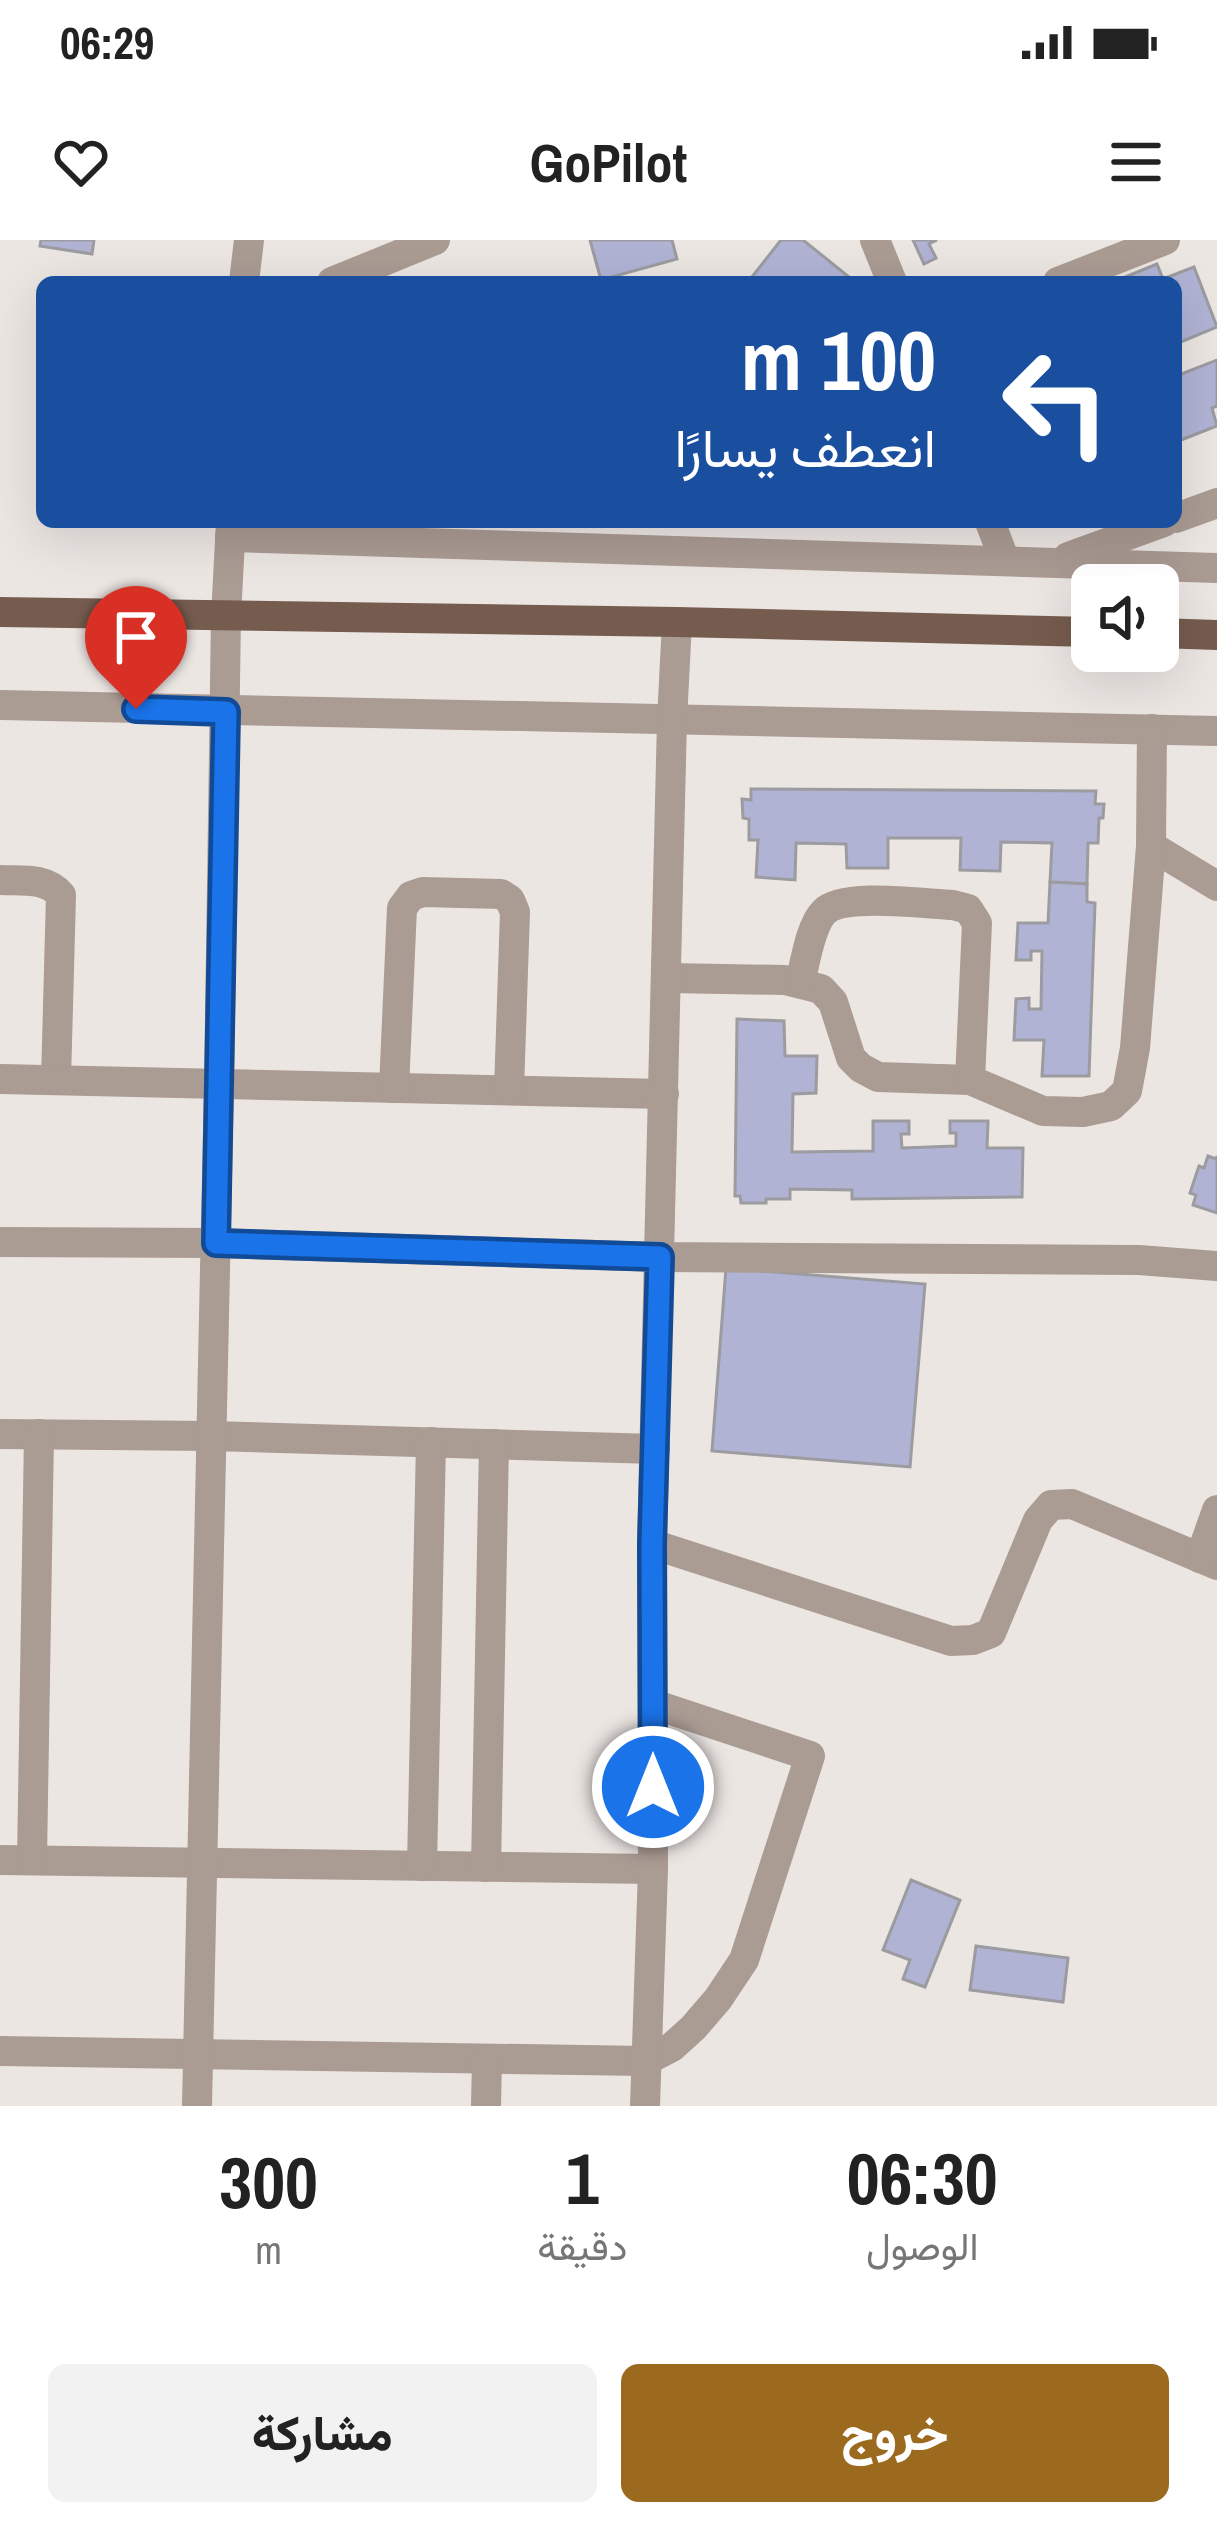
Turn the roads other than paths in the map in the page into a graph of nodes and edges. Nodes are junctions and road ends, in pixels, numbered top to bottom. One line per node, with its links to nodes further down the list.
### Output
1 (249, 240): 5 (street)
2 (435, 240): 6 (street)
3 (874, 240): 7 (street)
4 (1165, 240): 8 (street)
5 (245, 276)
6 (347, 276)
7 (889, 276)
8 (1073, 276)
9 (1217, 503): 10 (street)
10 (1182, 516)
11 (432, 528): 15 (street)
12 (992, 528): 16 (street)
13 (1147, 528): 17 (street)
14 (230, 530): 15 (street); 20 (street)
15 (394, 543): 16 (street)
16 (1005, 560): 17 (street)
17 (1053, 562): 18 (street)
18 (1217, 568)
19 (0, 612): 20 (main road)
20 (226, 616): 21 (main road); 26 (street)
21 (677, 622): 22 (main road); 27 (street)
22 (1071, 631)
23 (1179, 634): 24 (main road)
24 (1217, 635)
25 (0, 705): 26 (street)
26 (226, 712): 27 (street); 38 (street)
27 (672, 720): 28 (street); 33 (street)
28 (1152, 729): 29 (street); 30 (street)
29 (1217, 731)
30 (1151, 846): 32 (street); 37 (street)
31 (0, 880): 36 (street)
32 (1217, 886)
33 (668, 978): 34 (street); 41 (street)
34 (800, 983): 37 (street); 37 (street)
35 (0, 1079): 36 (street)
36 (56, 1080): 38 (street)
37 (970, 1080)
38 (219, 1084): 39 (street); 43 (street)
39 (394, 1088): 40 (street); 40 (street)
40 (509, 1090): 41 (street)
41 (664, 1094): 44 (street)
42 (0, 1242): 43 (street)
43 (216, 1243): 44 (street); 48 (street)
44 (660, 1257): 45 (street); 51 (street)
45 (1217, 1266)
46 (0, 1434): 47 (street)
47 (39, 1434): 48 (street); 57 (street)
48 (212, 1436): 49 (street); 58 (street)
49 (431, 1442): 50 (street); 59 (street)
50 (494, 1444): 51 (street); 60 (street)
51 (655, 1449): 53 (street)
52 (1217, 1510): 54 (street)
53 (652, 1544): 54 (street); 55 (street)
54 (1209, 1561)
55 (653, 1704): 61 (street); 65 (street)
56 (0, 1860): 57 (street)
57 (32, 1860): 58 (street)
58 (202, 1864): 59 (street); 63 (street)
59 (422, 1866): 60 (street)
60 (486, 1867): 61 (street)
61 (653, 1870): 65 (street)
62 (0, 2051): 63 (street)
63 (197, 2056): 64 (street); 66 (street)
64 (487, 2059): 65 (street); 67 (street)
65 (645, 2061): 68 (street)
66 (197, 2106)
67 (486, 2106)
68 (645, 2106)

